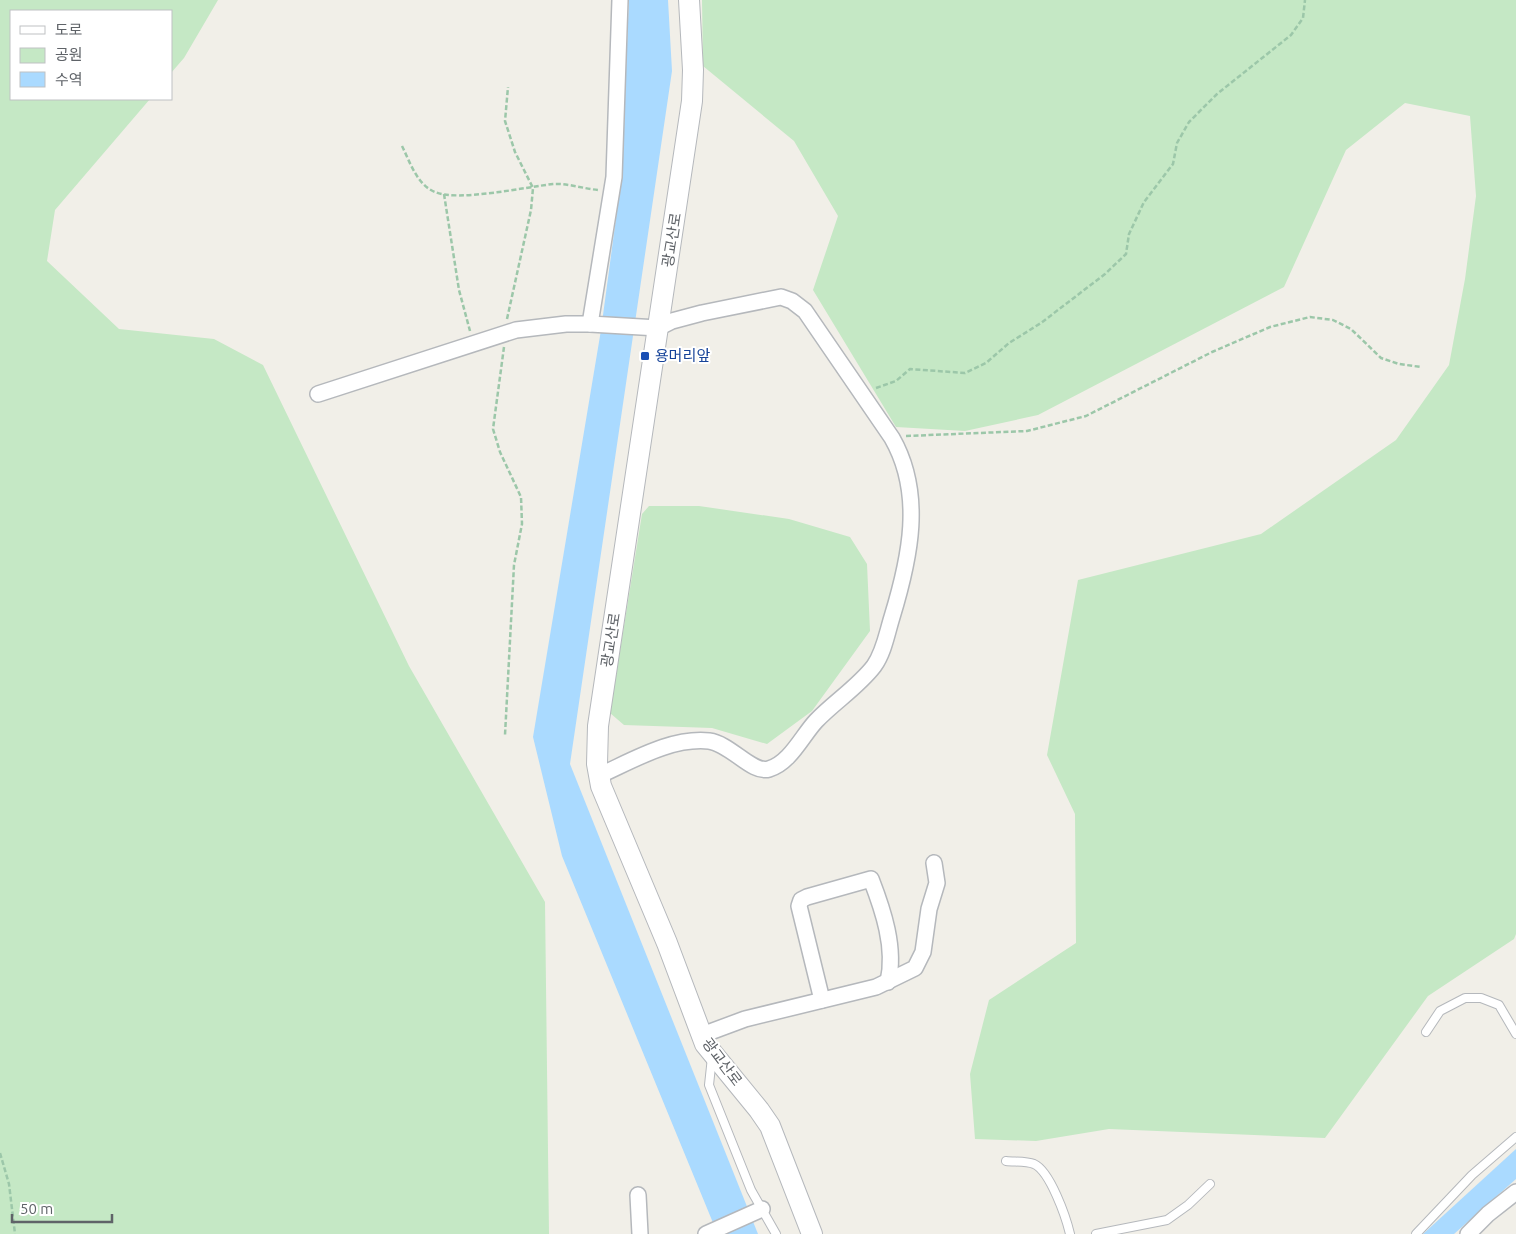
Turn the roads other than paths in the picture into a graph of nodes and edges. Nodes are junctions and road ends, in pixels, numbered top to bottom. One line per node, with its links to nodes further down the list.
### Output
1 (620, 0): 3 (street)
2 (689, 0): 4 (street, 광교산로)
3 (593, 324): 4 (street); 5 (street)
4 (652, 327): 6 (street, 광교산로); 6 (street)
5 (318, 394)
6 (598, 776): 12 (street, 광교산로)
7 (934, 863): 8 (street)
8 (888, 982): 9 (street); 9 (street)
9 (822, 1000): 12 (street)
10 (1426, 1032): 11 (lane)
11 (1516, 1034)
12 (702, 1035): 13 (street, 광교산로)
13 (713, 1053): 19 (lane); 23 (street, 광교산로)
14 (1516, 1137): 26 (lane)
15 (1006, 1161): 24 (lane)
16 (1210, 1184): 25 (lane)
17 (1516, 1192): 27 (street)
18 (638, 1195): 20 (street)
19 (756, 1211): 21 (street); 22 (lane)
20 (640, 1234)
21 (707, 1234)
22 (776, 1234)
23 (812, 1234)
24 (1070, 1234)
25 (1096, 1234)
26 (1416, 1234)
27 (1468, 1234)

